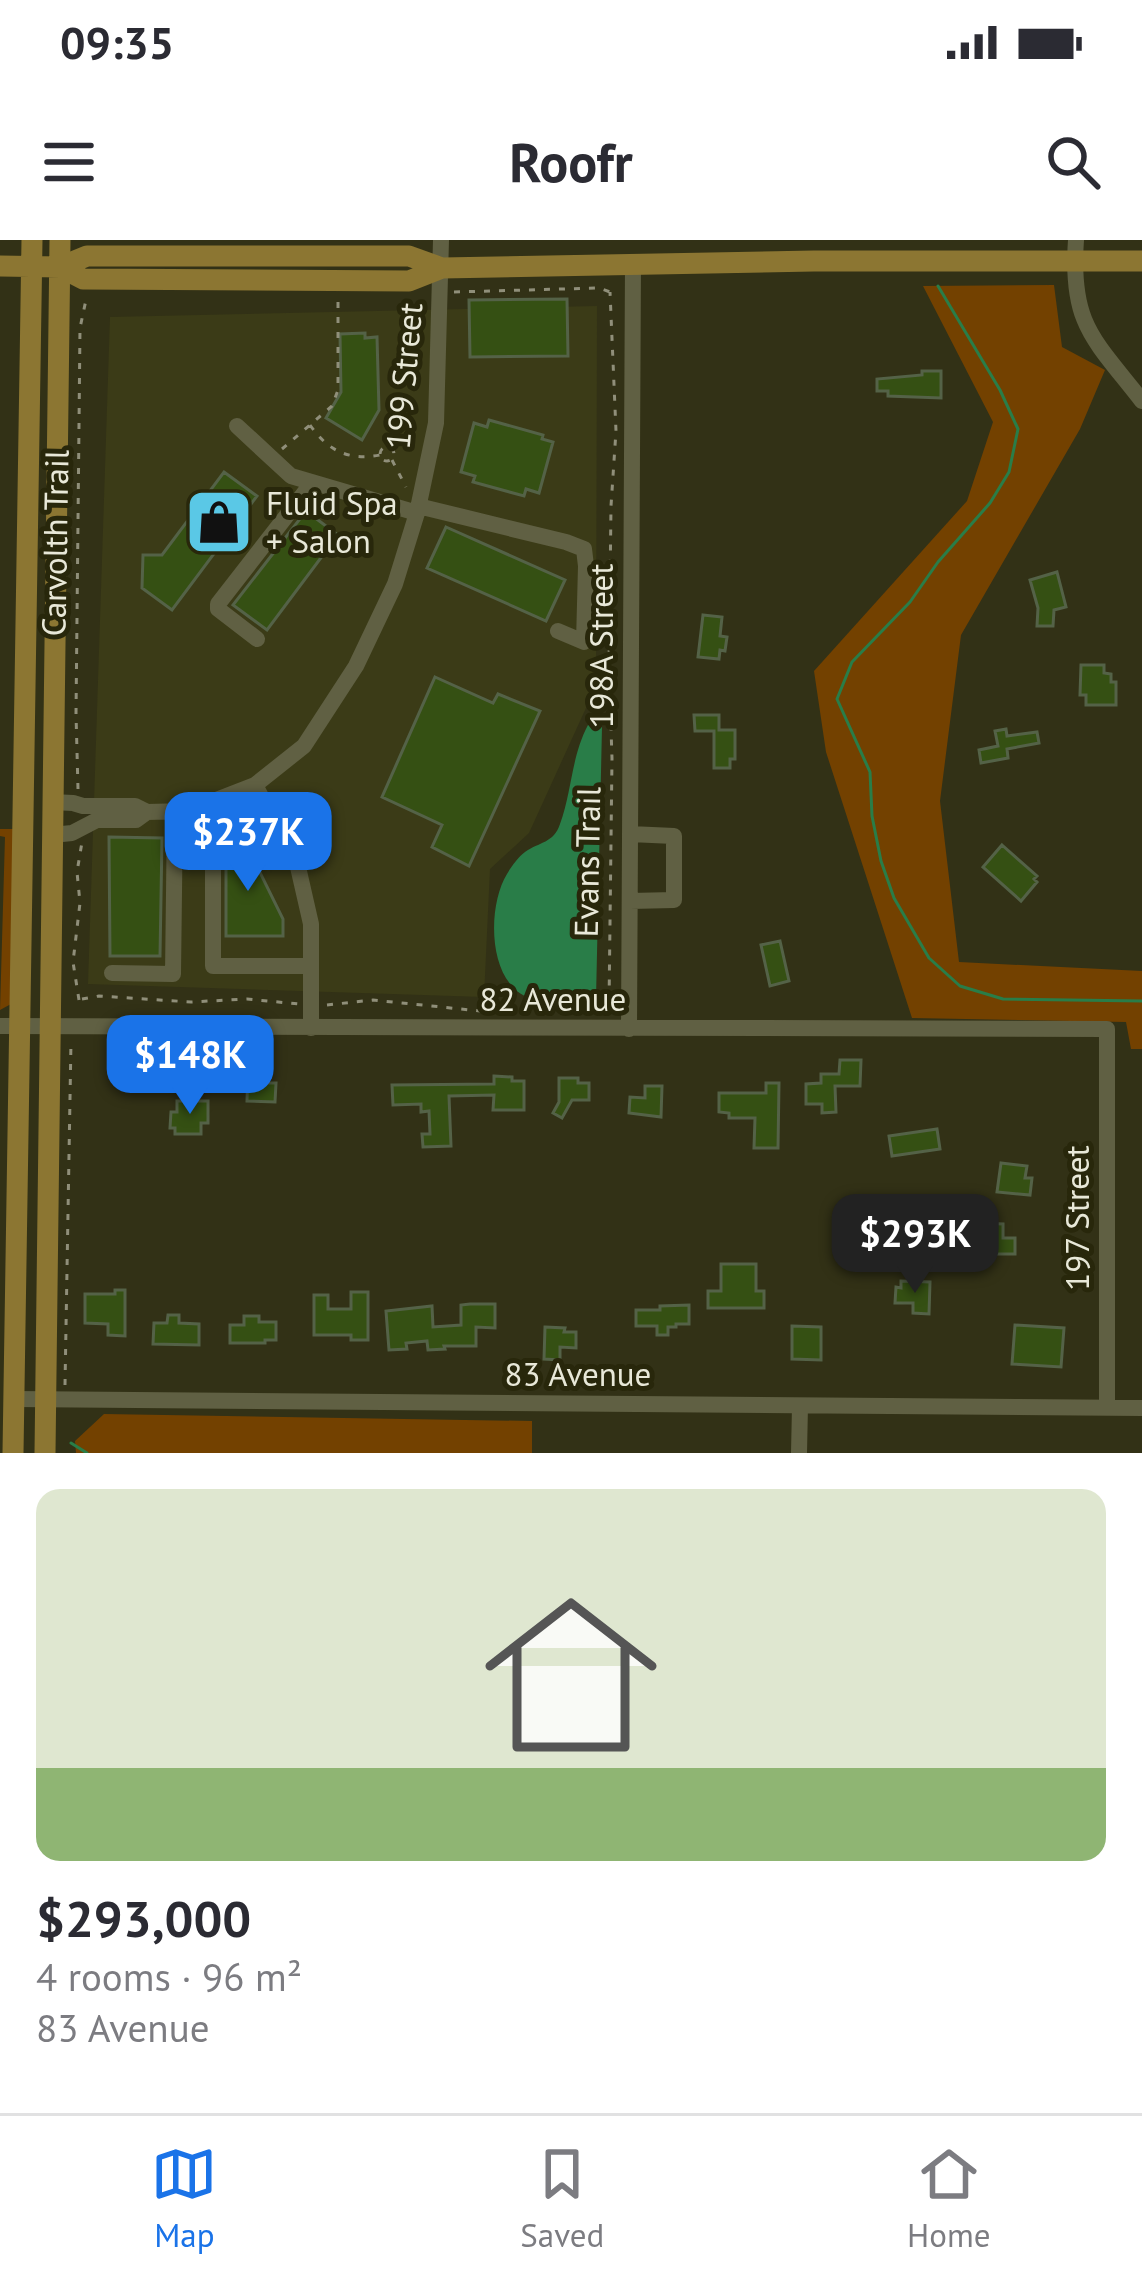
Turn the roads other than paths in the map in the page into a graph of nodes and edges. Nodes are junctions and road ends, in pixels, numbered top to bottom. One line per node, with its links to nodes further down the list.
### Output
1 (32, 240): 8 (main road)
2 (60, 240): 9 (main road)
3 (442, 240): 10 (street, 199 Street)
4 (1076, 251): 5 (main road); 6 (main road); 11 (street)
5 (1142, 261)
6 (633, 264): 10 (main road); 23 (street, 198A Street)
7 (0, 266): 8 (main road)
8 (31, 266): 9 (main road); 27 (main road)
9 (60, 267): 10 (main road); 19 (main road)
10 (442, 268): 14 (street, 199 Street)
11 (1142, 401)
12 (237, 426): 13 (street)
13 (312, 483): 14 (street); 16 (street)
14 (415, 504): 15 (street); 17 (street, 199 Street)
15 (559, 631)
16 (257, 640)
17 (255, 785): 18 (street, 199 Street); 25 (street)
18 (213, 801): 20 (street, 199 Street); 25 (street)
19 (52, 802): 21 (street); 22 (main road)
20 (175, 811): 21 (street, 199 Street); 26 (street)
21 (147, 812): 22 (street)
22 (52, 835): 28 (main road)
23 (630, 835): 24 (street, 198A Street); 24 (street)
24 (630, 901): 30 (street, 198A Street)
25 (311, 966): 29 (street)
26 (112, 974)
27 (10, 1026): 28 (street, 82 Avenue); 32 (main road)
28 (52, 1028): 29 (street, 82 Avenue); 33 (main road)
29 (311, 1028): 30 (street, 82 Avenue)
30 (629, 1029): 31 (street, 82 Avenue)
31 (1107, 1029): 35 (street, 197 Street)
32 (14, 1399): 33 (street, 83 Avenue); 37 (main road)
33 (46, 1400): 34 (street, 83 Avenue); 38 (main road)
34 (800, 1406): 35 (street, 83 Avenue); 39 (street)
35 (1107, 1407): 36 (street, 83 Avenue)
36 (1142, 1408)
37 (13, 1453)
38 (45, 1453)
39 (799, 1453)

